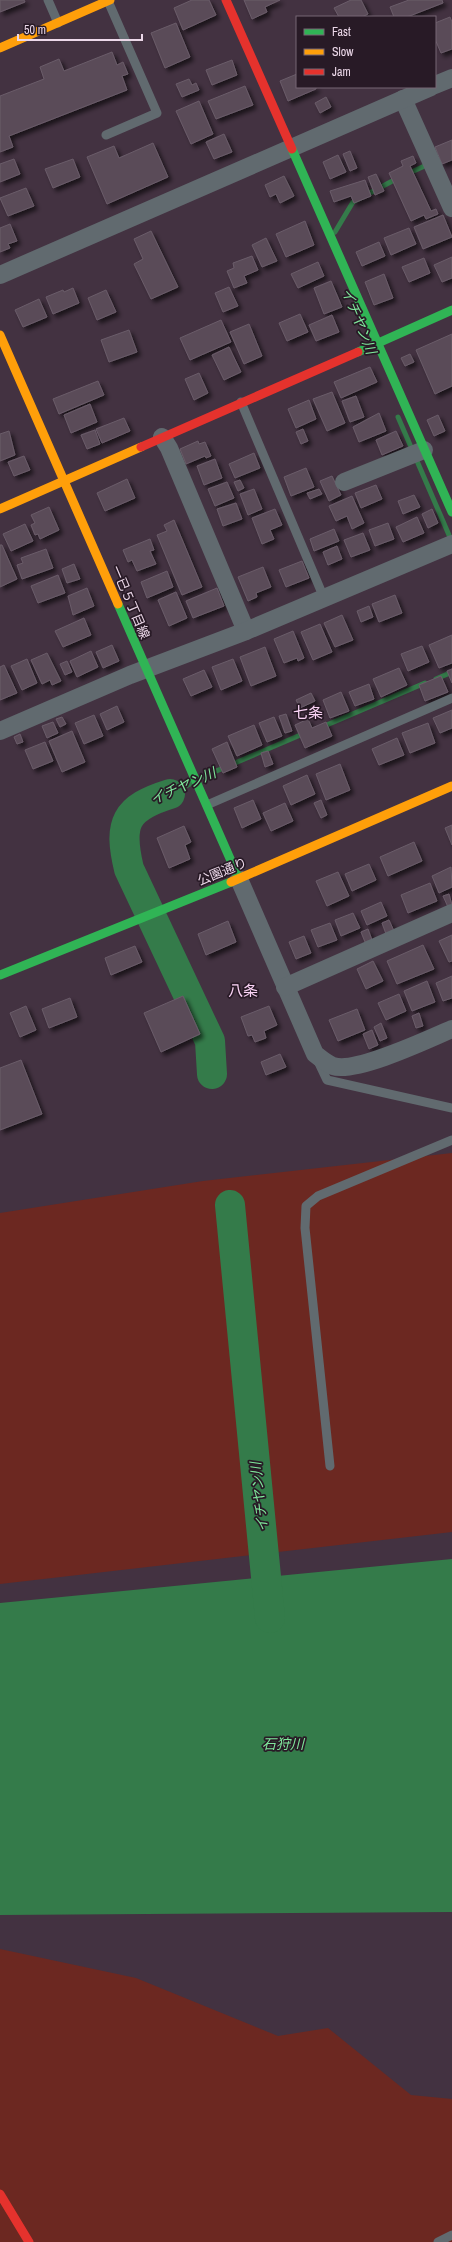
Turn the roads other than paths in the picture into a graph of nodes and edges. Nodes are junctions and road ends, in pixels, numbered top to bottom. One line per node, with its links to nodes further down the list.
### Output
1 (48, 0): 4 (lane)
2 (109, 0): 4 (main road); 10 (lane)
3 (226, 0): 11 (main road)
4 (58, 23): 5 (main road)
5 (0, 48)
6 (452, 78): 7 (street)
7 (436, 85)
8 (429, 88): 9 (street)
9 (403, 99): 11 (street); 12 (street)
10 (106, 135)
11 (291, 148): 13 (street); 16 (main road)
12 (452, 208)
13 (0, 275)
14 (452, 310): 16 (main road)
15 (0, 335): 20 (main road, 一已５丁目線)
16 (377, 342): 17 (main road); 19 (main road)
17 (241, 402): 18 (main road); 25 (lane)
18 (162, 437): 20 (main road); 26 (street)
19 (424, 450): 21 (street); 23 (main road)
20 (64, 480): 22 (main road); 27 (main road, 一已５丁目線)
21 (344, 482)
22 (0, 509)
23 (452, 512)
24 (452, 544): 25 (street)
25 (324, 598): 26 (street)
26 (246, 631): 27 (street)
27 (146, 670): 29 (street); 31 (main road, 一已５丁目線)
28 (452, 698): 31 (lane)
29 (0, 731)
30 (452, 786): 32 (main road, 公園通り)
31 (206, 805): 32 (main road, 一已５丁目線)
32 (239, 879): 34 (main road, 公園通り); 35 (street)
33 (452, 913): 35 (street)
34 (0, 975)
35 (285, 987): 37 (street)
36 (452, 1029): 37 (street)
37 (315, 1054): 38 (lane)
38 (452, 1108)
39 (452, 1140): 40 (lane)
40 (330, 1466)
41 (0, 2194): 43 (main road)
42 (452, 2235): 44 (lane)
43 (29, 2242)
44 (438, 2242)

